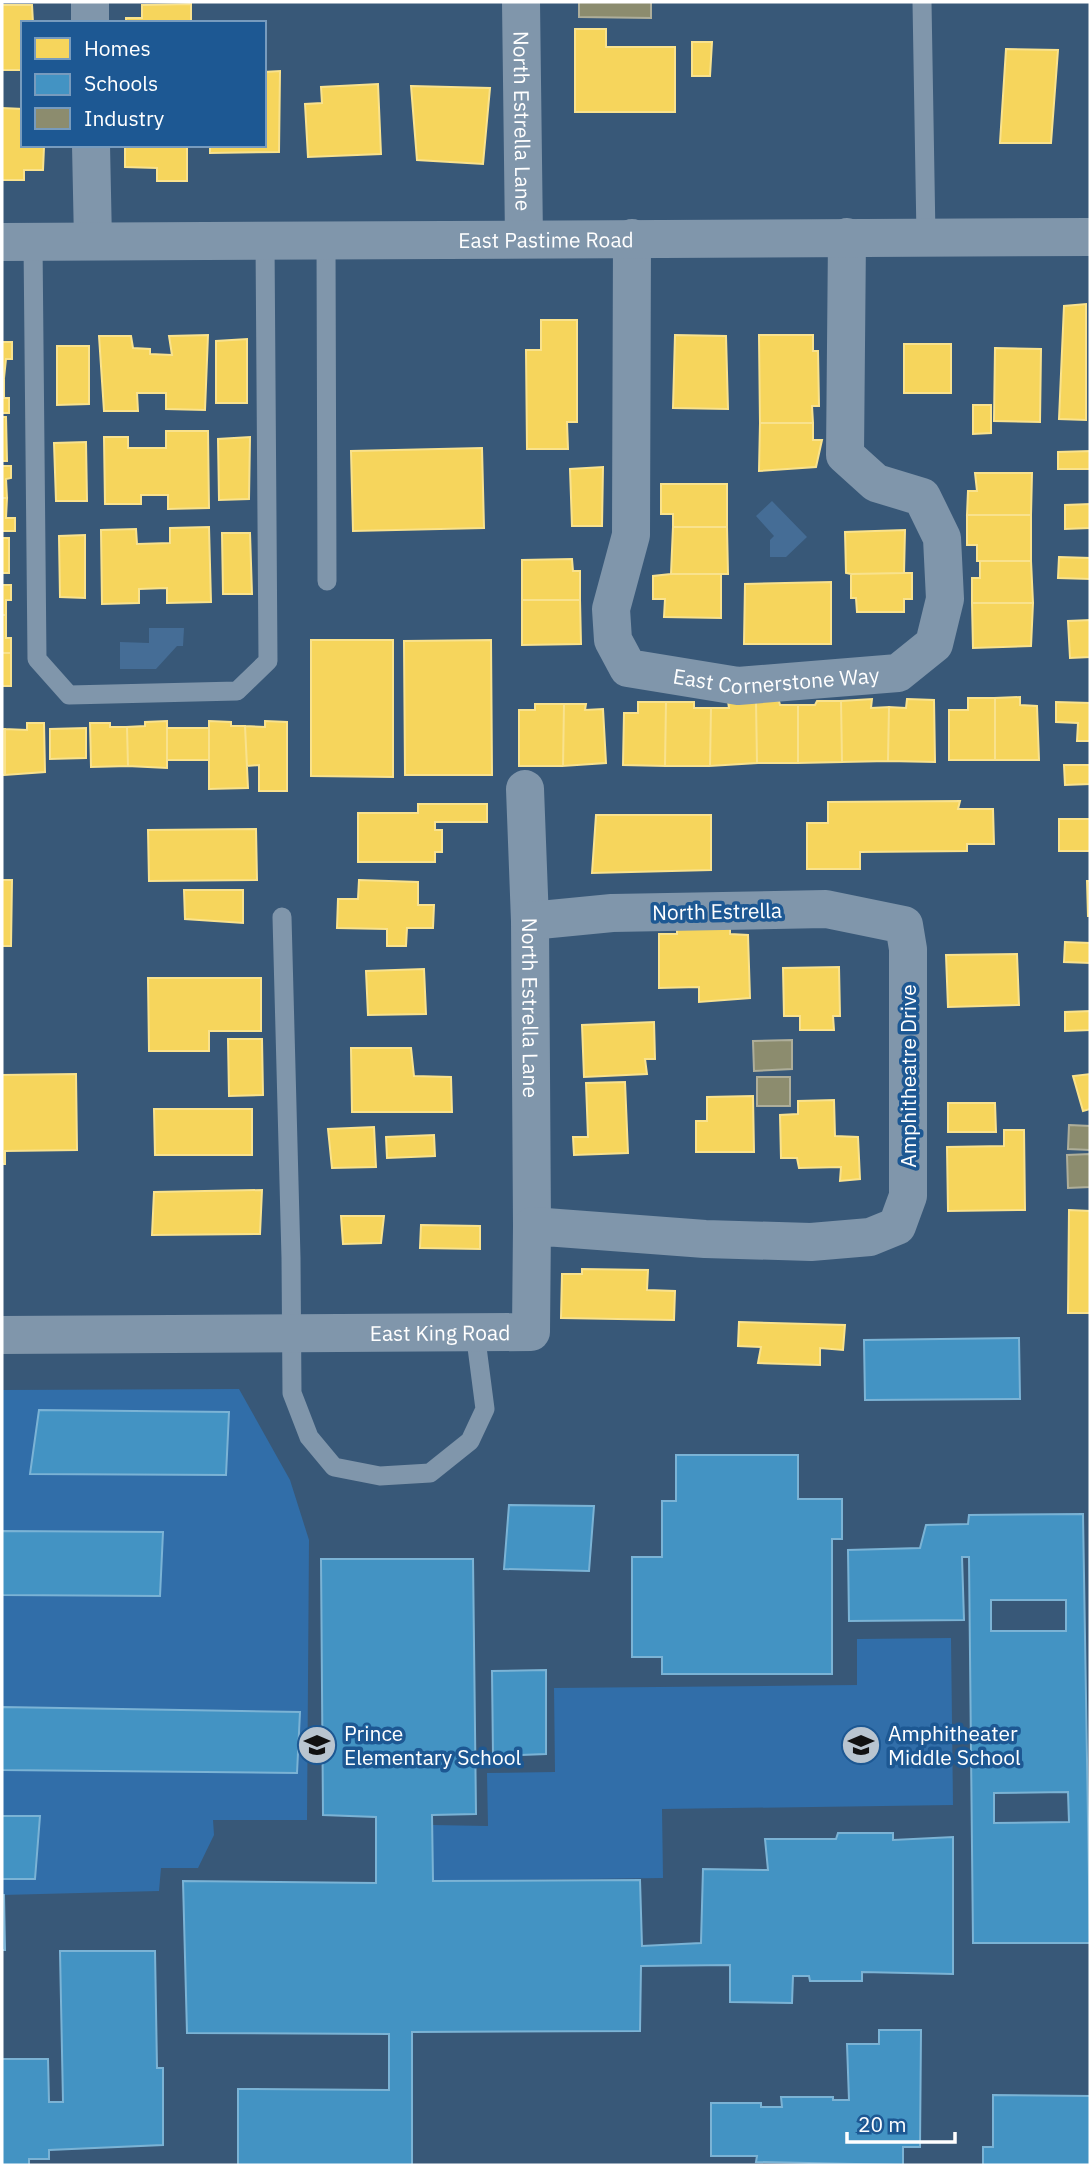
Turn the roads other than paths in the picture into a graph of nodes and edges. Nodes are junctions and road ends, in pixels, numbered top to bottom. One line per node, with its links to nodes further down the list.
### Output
1 (90, 2): 4 (street)
2 (520, 2): 10 (street, North Estrella Lane)
3 (922, 2): 7 (lane)
4 (90, 21)
5 (92, 147): 13 (street)
6 (847, 237): 7 (street, East Pastime Road); 9 (street, East Pastime Road); 9 (street, East Cornerstone Way)
7 (926, 237): 8 (street, East Pastime Road)
8 (1090, 237)
9 (632, 238): 10 (street, East Pastime Road)
10 (524, 239): 12 (street, East Pastime Road)
11 (265, 240): 12 (street, East Pastime Road); 13 (street, East Pastime Road); 14 (lane)
12 (326, 240): 15 (lane)
13 (93, 241): 14 (street, East Pastime Road)
14 (17, 242)
15 (327, 581)
16 (526, 789): 18 (street, North Estrella Lane)
17 (282, 917): 22 (lane)
18 (530, 921): 19 (street, North Estrella); 20 (street, North Estrella Lane)
19 (904, 925): 20 (street, Amphitheatre Drive)
20 (532, 1226): 21 (street, East King Road)
21 (475, 1332): 22 (street, East King Road); 22 (lane)
22 (292, 1334): 23 (street, East King Road)
23 (2, 1335)

